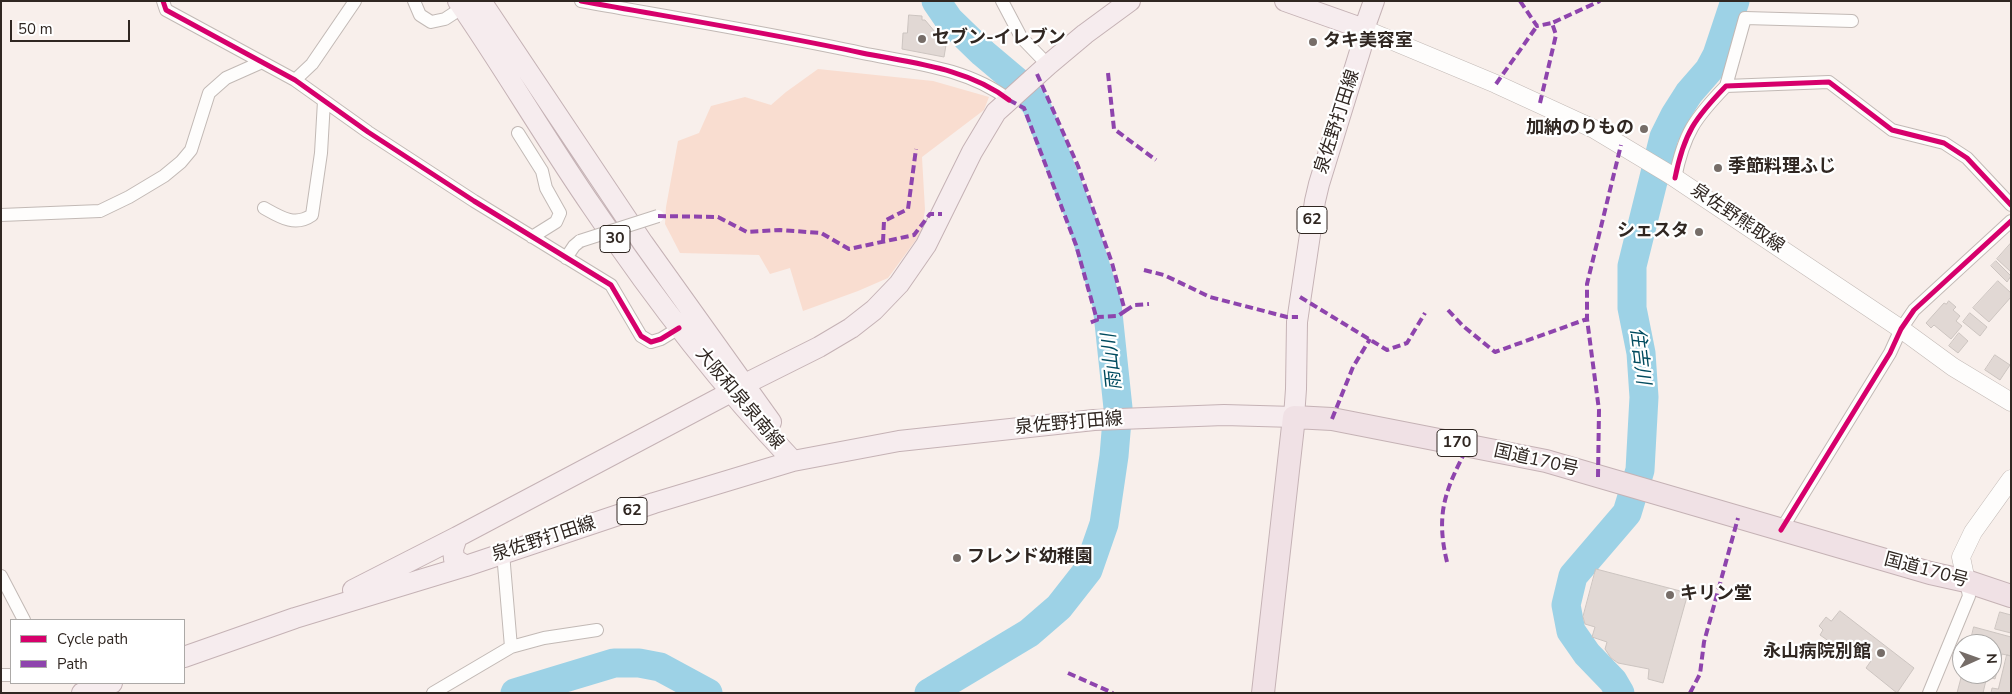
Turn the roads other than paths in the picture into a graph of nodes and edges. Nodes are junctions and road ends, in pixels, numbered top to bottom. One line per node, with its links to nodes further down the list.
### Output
1 (163, 1): 12 (street)
2 (355, 1): 14 (street)
3 (414, 1): 9 (street)
4 (581, 1): 16 (street)
5 (1002, 1): 13 (street)
6 (1130, 1): 13 (main road, 泉佐野打田線 / 62)
7 (1285, 1): 11 (main road)
8 (1374, 1): 11 (main road, 泉佐野打田線 / 62)
9 (468, 3): 27 (main road, 大阪和泉泉南線 / 30); 29 (main road, 大阪和泉泉南線 / 30)
10 (1852, 21): 15 (street)
11 (1364, 29): 19 (main road, 泉佐野熊取線); 31 (main road, 泉佐野打田線 / 62)
12 (262, 62): 14 (street); 22 (street)
13 (1041, 71): 16 (main road, 泉佐野打田線 / 62)
14 (295, 80): 17 (street)
15 (1726, 86): 19 (street); 20 (street)
16 (1013, 97): 29 (main road, 泉佐野打田線 / 62)
17 (324, 101): 21 (street); 25 (street)
18 (518, 133): 25 (street)
19 (1672, 176): 28 (main road, 泉佐野熊取線)
20 (2011, 205)
21 (264, 208)
22 (1, 214)
23 (658, 216): 26 (street, bridge)
24 (2011, 221): 28 (street)
25 (532, 237): 26 (street)
26 (566, 258): 27 (street)
27 (679, 328): 29 (main road, 大阪和泉泉南線 / 30)
28 (1901, 330): 30 (main road, 泉佐野熊取線); 34 (street)
29 (738, 388): 32 (main road, 大阪和泉泉南線 / 30); 35 (main road, 泉佐野打田線 / 62)
30 (2011, 402)
31 (1294, 418): 32 (main road, 泉佐野打田線 / 62); 34 (highway, 国道170号 / 170); 49 (highway)
32 (792, 461): 36 (main road, 泉佐野打田線 / 62)
33 (2011, 478): 39 (main road)
34 (1781, 530): 39 (highway, 国道170号 / 170)
35 (457, 537): 37 (main road); 41 (main road, 62)
36 (503, 554): 37 (main road, 泉佐野打田線 / 62); 44 (street)
37 (466, 566): 41 (main road, 泉佐野打田線 / 62)
38 (1, 576): 42 (street)
39 (1966, 581): 40 (highway, 国道170号 / 170); 50 (street)
40 (2011, 596)
41 (294, 618): 45 (main road, 泉佐野打田線 / 62)
42 (23, 619)
43 (597, 630): 44 (street)
44 (511, 647): 48 (street)
45 (185, 657)
46 (109, 684): 47 (main road)
47 (82, 693)
48 (433, 693)
49 (1263, 693)
50 (1929, 693)

